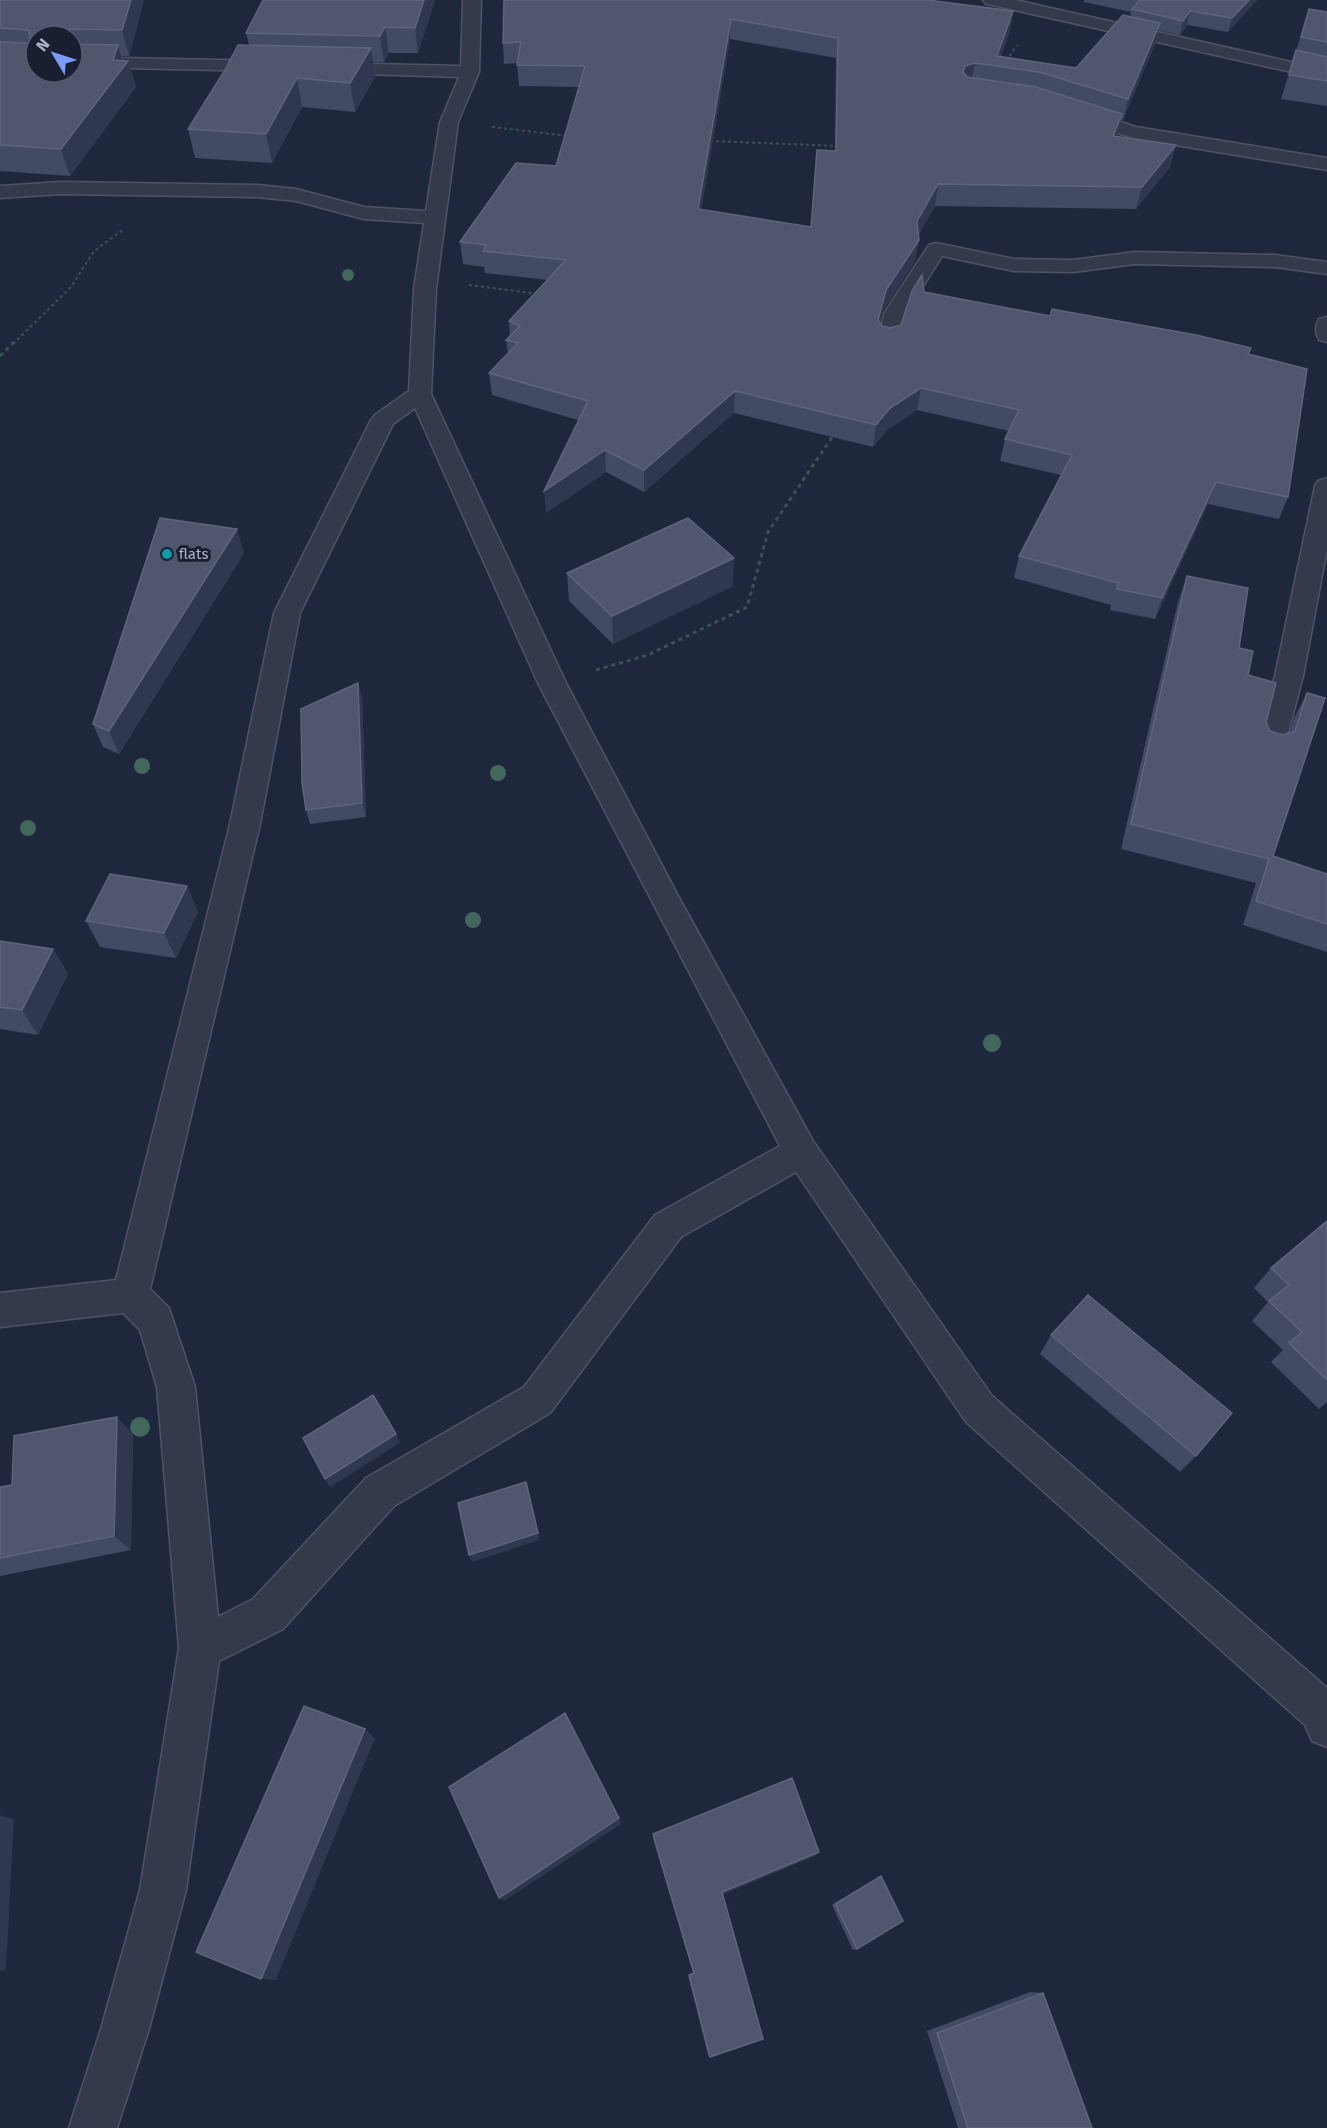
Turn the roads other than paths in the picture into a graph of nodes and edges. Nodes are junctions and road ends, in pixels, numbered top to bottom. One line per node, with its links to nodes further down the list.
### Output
1 (472, 0): 4 (street)
2 (992, 0): 5 (street)
3 (84, 62): 4 (street)
4 (470, 72): 9 (street)
5 (1327, 75)
6 (1061, 109): 7 (street)
7 (1327, 164)
8 (0, 192): 9 (street)
9 (435, 217): 14 (street)
10 (1327, 268): 13 (street)
11 (1327, 324): 12 (street)
12 (1327, 335)
13 (888, 341)
14 (420, 394): 17 (street); 18 (street)
15 (1327, 486): 16 (street)
16 (1270, 748)
17 (801, 1152): 20 (street); 21 (street)
18 (130, 1295): 19 (street); 20 (street)
19 (0, 1310)
20 (200, 1648): 22 (street)
21 (1327, 1717)
22 (93, 2128)

